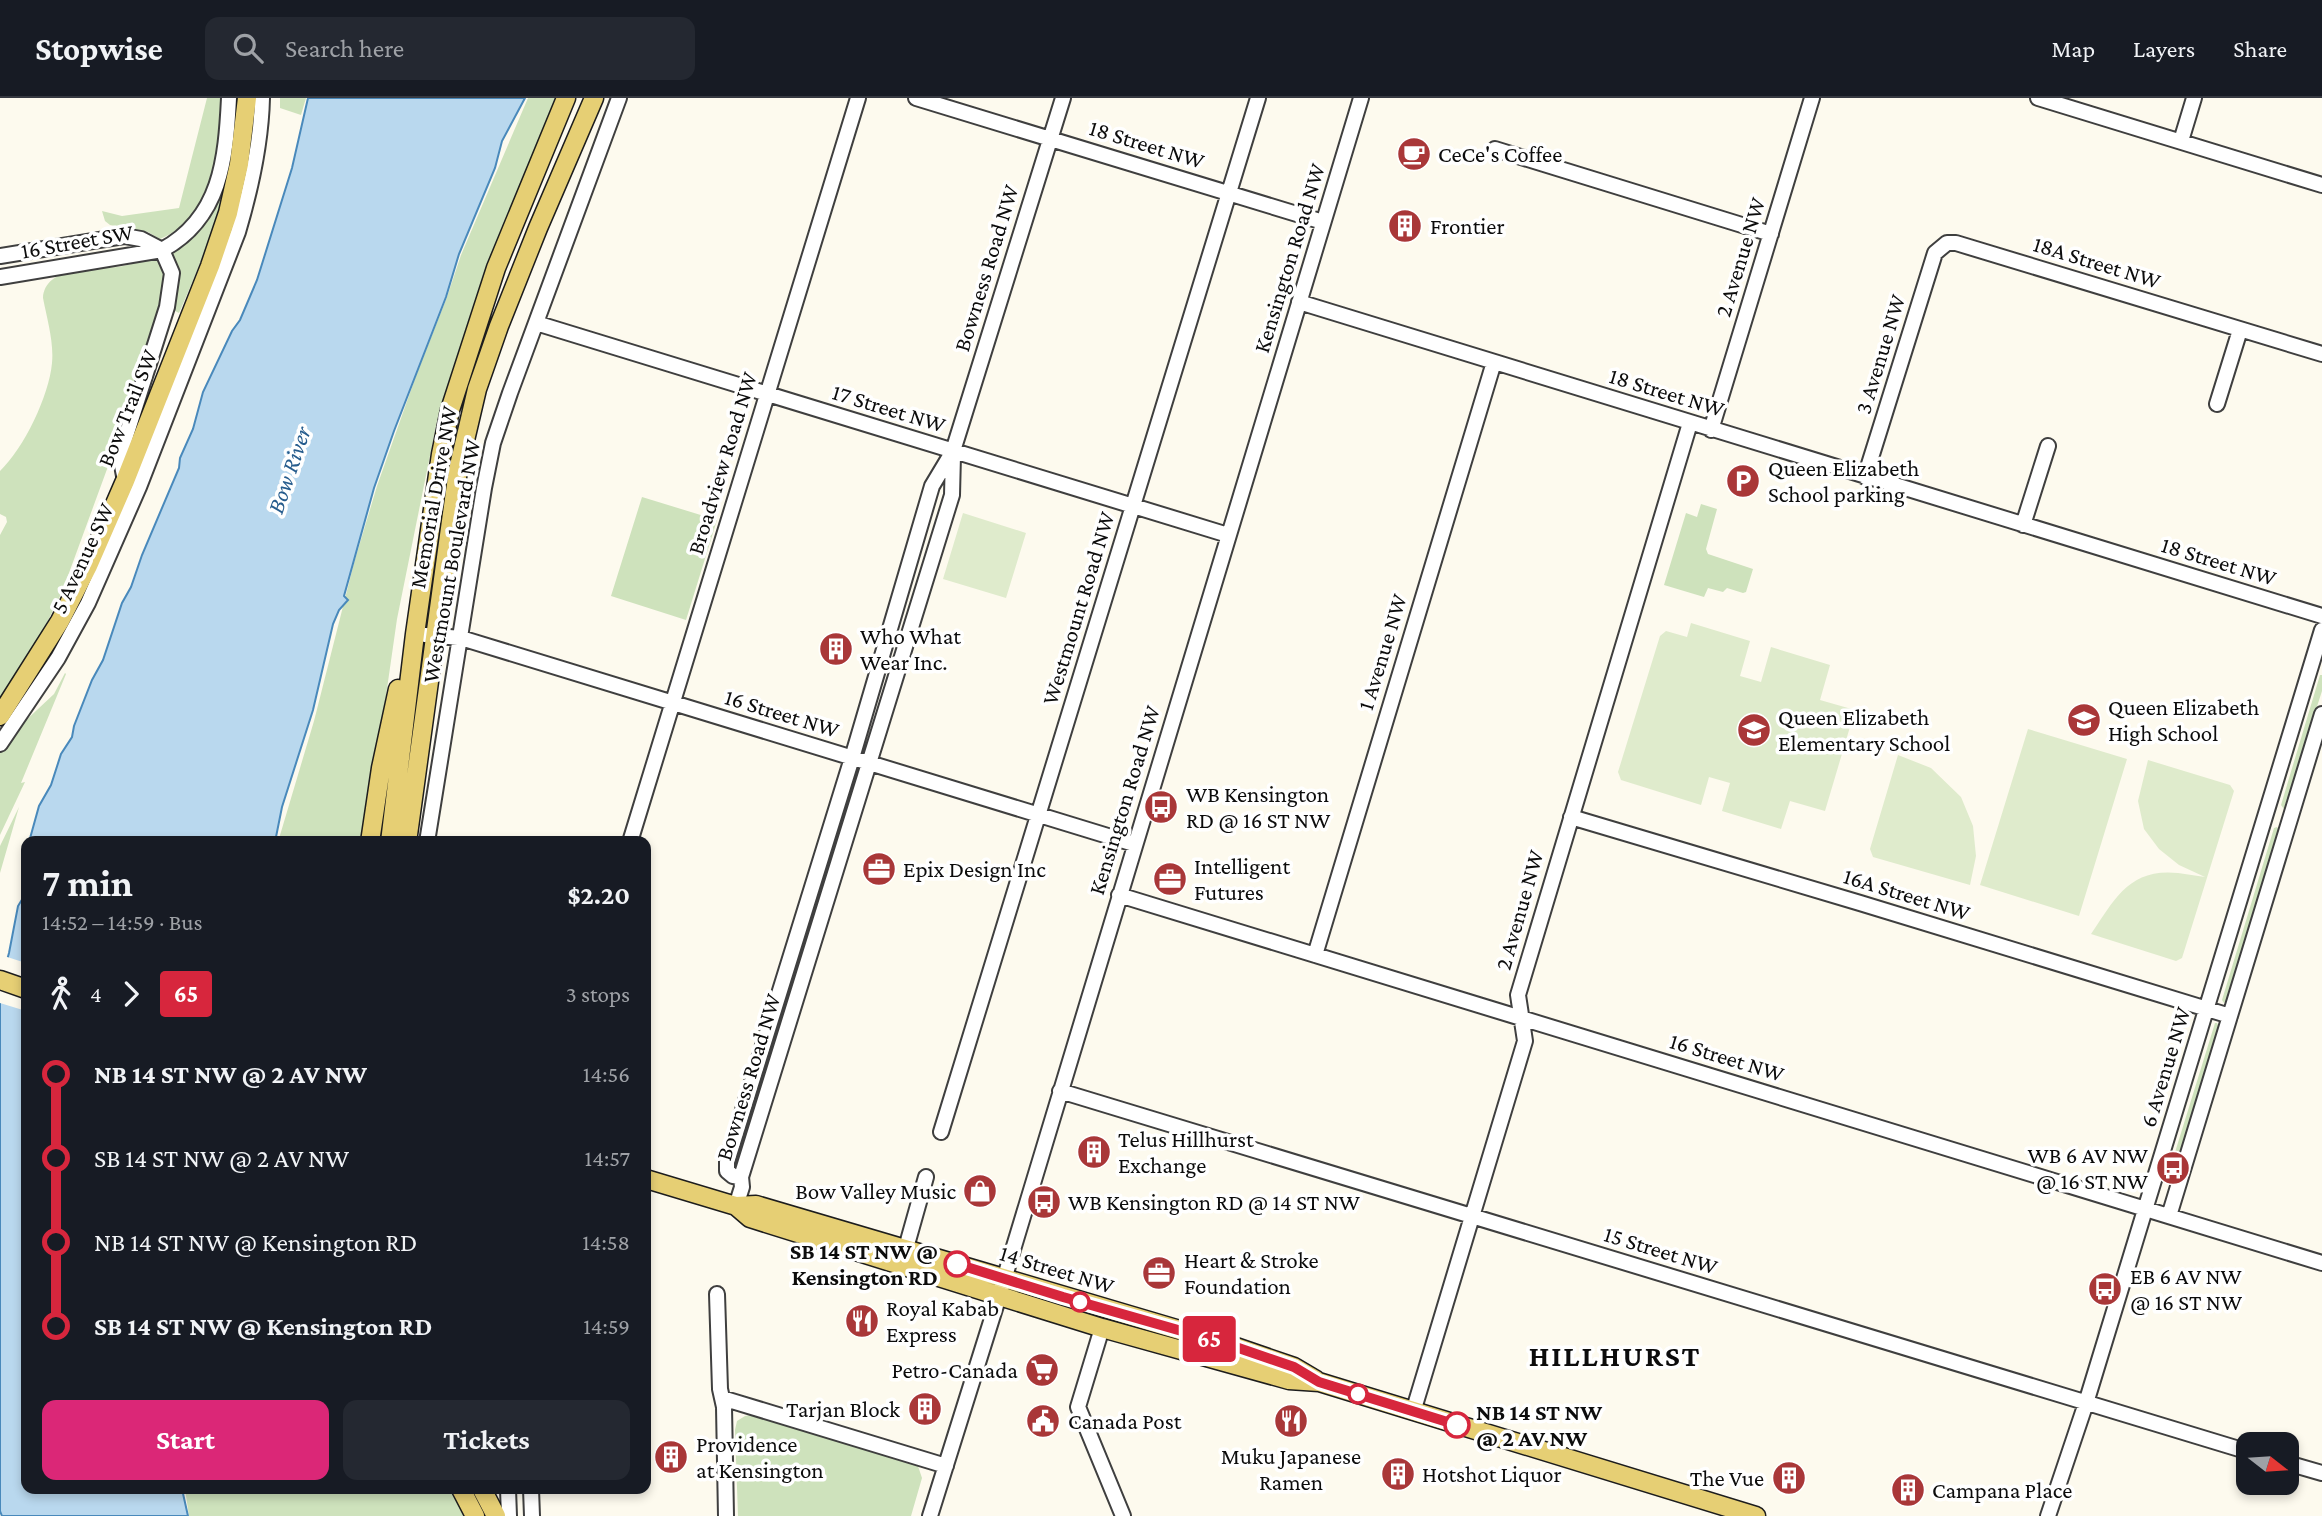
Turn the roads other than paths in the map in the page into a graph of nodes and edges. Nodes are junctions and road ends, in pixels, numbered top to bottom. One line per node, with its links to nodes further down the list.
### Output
1 (229, 98): 23 (street, 16 Street SW)
2 (247, 98): 38 (main road, Bow Trail SW)
3 (262, 98): 50 (street, 5 Avenue SW)
4 (566, 98): 46 (main road, Memorial Drive NW)
5 (594, 98): 44 (main road, Memorial Drive NW)
6 (619, 98): 27 (street, Westmount Boulevard NW)
7 (858, 98): 31 (street, Broadview Road NW)
8 (916, 98): 15 (street, 18 Street NW)
9 (1063, 98): 15 (street, Bowness Road NW)
10 (1258, 98): 19 (street, Westmount Road NW)
11 (1361, 98): 20 (street, Kensington Road NW)
12 (1812, 98): 21 (street, 2 Avenue NW)
13 (2038, 98): 16 (street)
14 (2194, 98): 16 (street)
15 (1051, 138): 19 (street, 18 Street NW); 36 (street, Bowness Road NW)
16 (2181, 141): 18 (street)
17 (1495, 149): 21 (street)
18 (2322, 185)
19 (1229, 193): 20 (street, 18 Street NW); 39 (street, Westmount Road NW)
20 (1324, 222): 26 (street, Kensington Road NW)
21 (1771, 234): 34 (street, 2 Avenue NW)
22 (1941, 247): 28 (street, 18A Street NW); 37 (street, 3 Avenue NW)
23 (162, 250): 24 (street, 16 Street SW); 25 (street, 16 Street SW); 38 (street, 16 Street SW)
24 (0, 256)
25 (0, 277)
26 (1299, 302): 30 (street, 18 Street NW); 41 (street, Kensington Road NW)
27 (536, 323): 31 (street, 17 Street NW); 45 (street, Westmount Boulevard NW)
28 (2240, 330): 29 (street, 18A Street NW); 32 (street)
29 (2322, 355)
30 (1494, 362): 33 (street, 18 Street NW); 64 (street, 1 Avenue NW)
31 (767, 394): 36 (street, 17 Street NW); 47 (street, Broadview Road NW)
32 (2217, 404)
33 (1690, 424): 34 (street, 18 Street NW); 55 (street, 2 Avenue NW)
34 (1711, 430): 37 (street, 18 Street NW)
35 (2048, 446): 40 (street)
36 (953, 451): 39 (street, 17 Street NW); 51 (street, Bowness Road NW); 52 (street, Bowness Road NW)
37 (1865, 477): 40 (street, 18 Street NW)
38 (125, 481): 49 (main road, Bow Trail SW)
39 (1133, 506): 41 (street, 17 Street NW); 53 (street, Westmount Road NW)
40 (2023, 525): 42 (street, 18 Street NW)
41 (1228, 534): 62 (street, Kensington Road NW)
42 (2322, 616)
43 (2322, 630): 54 (street, 6 Avenue NW)
44 (435, 636): 45 (street, 16 Street NW); 46 (street, 16 Street NW); 59 (main road, Memorial Drive NW)
45 (461, 638): 47 (street, 16 Street NW); 60 (street, Westmount Boulevard NW)
46 (414, 642): 57 (main road); 58 (main road, Memorial Drive NW)
47 (673, 703): 51 (street, 16 Street NW); 61 (street, Broadview Road NW)
48 (2322, 714): 56 (street, 6 Avenue NW)
49 (0, 716)
50 (0, 744)
51 (852, 758): 52 (street, 16 Street NW); 72 (street, Bowness Road NW)
52 (868, 763): 53 (street, 16 Street NW); 72 (street, Bowness Road NW)
53 (1038, 815): 62 (street, 16 Street NW); 71 (street, Westmount Road NW)
54 (2266, 815): 56 (street); 67 (street, 6 Avenue NW)
55 (1571, 817): 67 (street, 16A Street NW); 69 (street, 2 Avenue NW)
56 (2289, 821): 68 (street, 6 Avenue NW)
57 (371, 836)
58 (391, 836)
59 (408, 836)
60 (428, 836)
61 (632, 836)
62 (1134, 844): 63 (street, Kensington Road NW)
63 (1119, 895): 64 (street, 16 Street NW); 70 (street, Kensington Road NW)
64 (1314, 955): 69 (street, 16 Street NW)
65 (0, 981): 66 (main road)
66 (21, 987)
67 (2207, 1009): 68 (street, 16A Street NW); 76 (street, 6 Avenue NW)
68 (2230, 1016): 77 (street, 6 Avenue NW)
69 (1522, 1018): 76 (street, 16 Street NW); 78 (street, 2 Avenue NW)
70 (1060, 1091): 78 (street, 15 Street NW); 81 (street, Kensington Road NW)
71 (941, 1132)
72 (741, 1177): 75 (street)
73 (926, 1177): 79 (street)
74 (651, 1180): 75 (main road, 14 Street NW)
75 (736, 1206): 79 (main road, 14 Street NW); 83 (main road, 14 Street NW)
76 (2146, 1209): 77 (street, 16 Street NW); 87 (street, 6 Avenue NW)
77 (2169, 1216): 80 (street, 16 Street NW)
78 (1472, 1217): 87 (street, 15 Street NW); 88 (street, 2 Avenue NW)
79 (906, 1248): 81 (main road, 14 Street NW)
80 (2322, 1262)
81 (1004, 1278): 83 (street, Kensington Road NW); 85 (main road, 14 Street NW)
82 (717, 1294): 86 (street)
83 (999, 1296): 84 (main road, 14 Street NW); 90 (street, Kensington Road NW)
84 (1102, 1328): 85 (main road, 14 Street NW); 103 (street)
85 (1319, 1382): 88 (main road, 14 Street NW)
86 (722, 1398): 90 (street); 101 (street)
87 (2086, 1402): 89 (street, 15 Street NW); 105 (street, 6 Avenue NW)
88 (1413, 1412): 104 (main road, 14 Street NW)
89 (2236, 1448)
90 (946, 1466): 102 (street, Kensington Road NW)
91 (2300, 1467): 92 (street)
92 (2322, 1474)
93 (464, 1494): 97 (main road)
94 (485, 1494): 98 (main road)
95 (508, 1494): 99 (street)
96 (531, 1494): 100 (street)
97 (475, 1516)
98 (496, 1516)
99 (509, 1516)
100 (532, 1516)
101 (726, 1516)
102 (930, 1516)
103 (1123, 1516)
104 (1756, 1516)
105 (2048, 1516)

